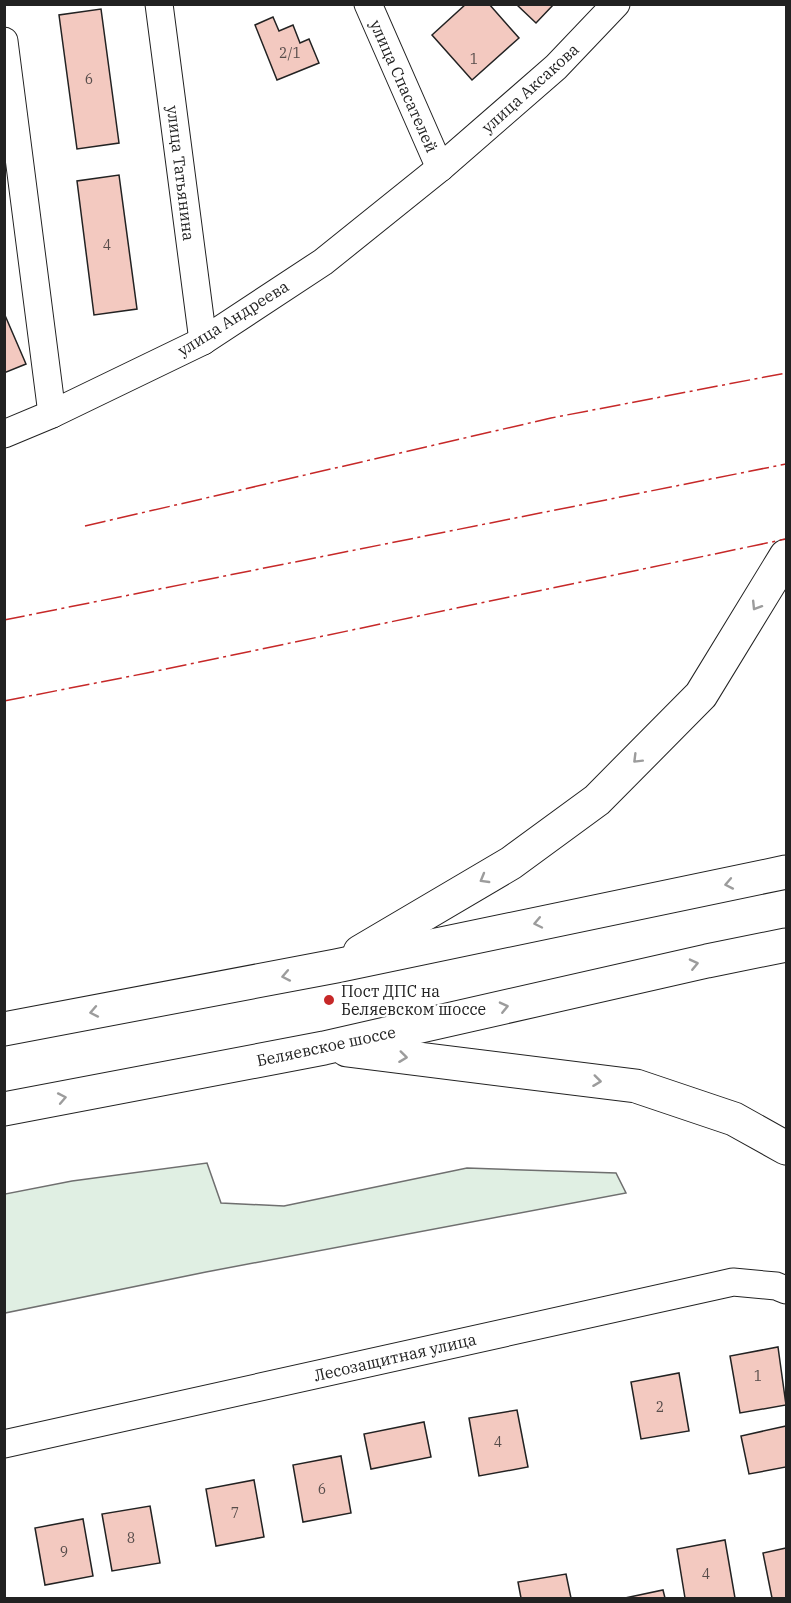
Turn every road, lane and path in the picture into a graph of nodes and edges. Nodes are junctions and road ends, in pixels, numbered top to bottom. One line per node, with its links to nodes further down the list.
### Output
1 (159, 4): 6 (street, улица Татьянина)
2 (368, 4): 5 (street, улица Спасателей)
3 (616, 4): 5 (street, улица Аксакова)
4 (4, 42): 7 (street)
5 (440, 168): 6 (street, улица Андреева)
6 (203, 341): 7 (street, улица Андреева)
7 (52, 414): 8 (street, улица Андреева)
8 (4, 434)
9 (786, 556): 12 (main road, one-way to 12)
10 (786, 873): 12 (main road, one-way to 12)
11 (786, 945): 14 (main road, Беляевское шоссе, one-way to 11)
12 (336, 966): 13 (main road, one-way to 13)
13 (4, 1029)
14 (324, 1048): 15 (main road, Беляевское шоссе, one-way to 14); 16 (main road, one-way to 16)
15 (4, 1109)
16 (786, 1148)
17 (786, 1290): 18 (street, Лесозащитная улица)
18 (4, 1444)

